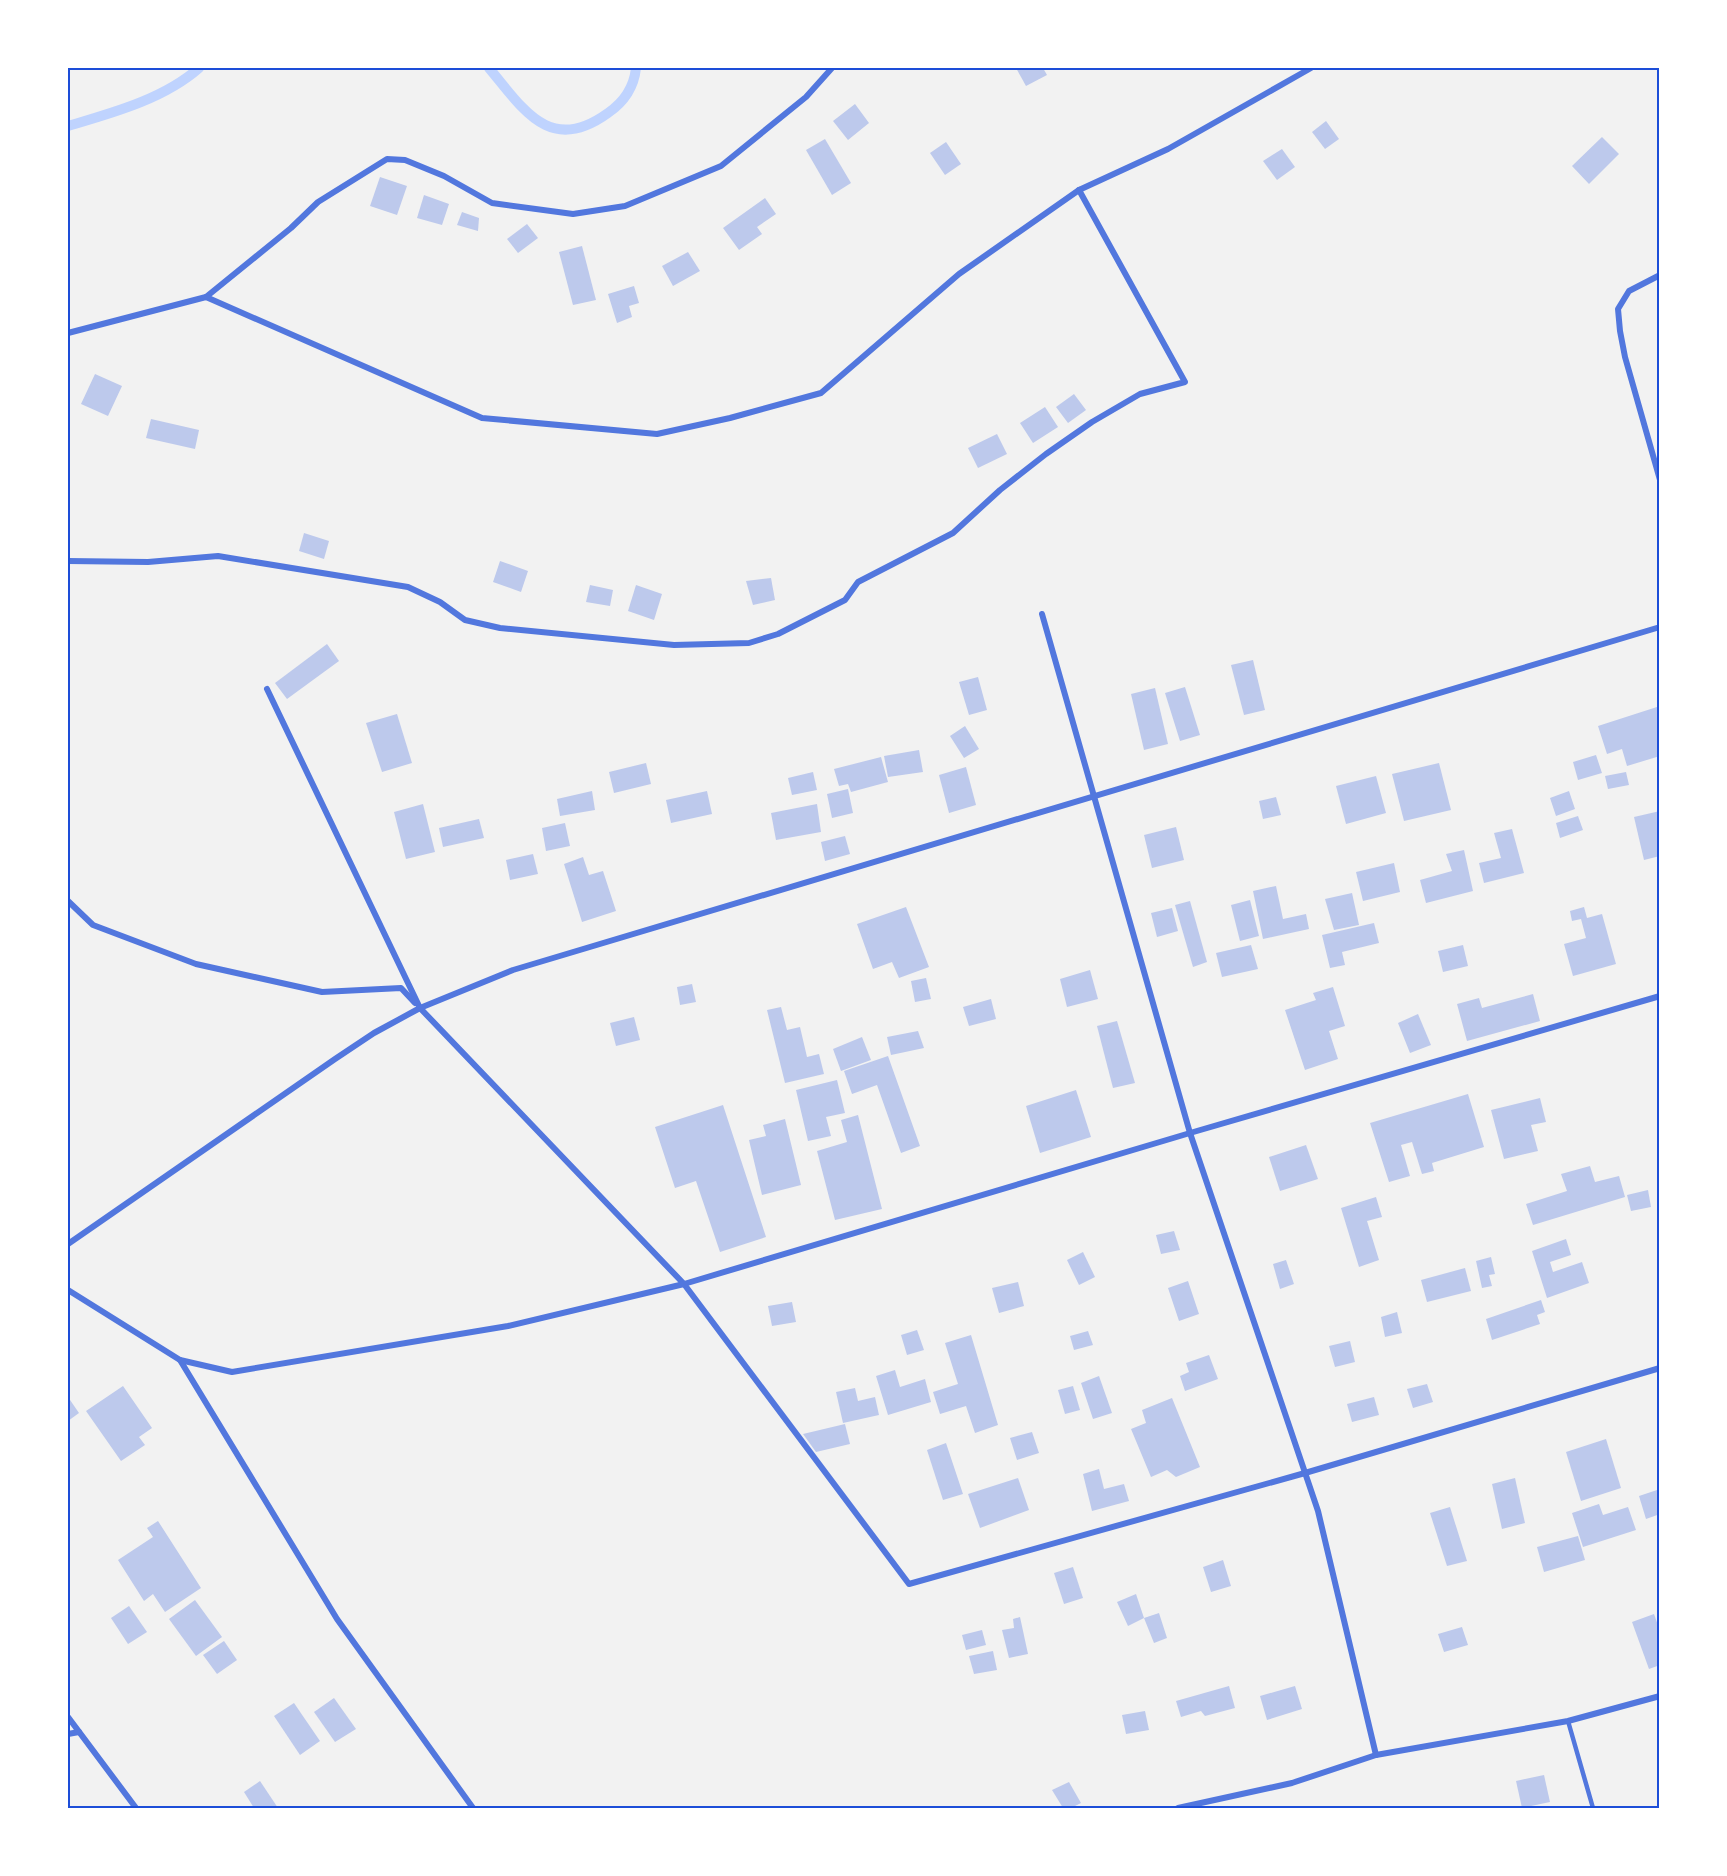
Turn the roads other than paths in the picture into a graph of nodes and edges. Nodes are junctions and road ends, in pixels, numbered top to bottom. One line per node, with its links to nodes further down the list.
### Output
1 (832, 68): 5 (street)
2 (1311, 68): 3 (street)
3 (1079, 190): 5 (street); 8 (street)
4 (1659, 275): 7 (street)
5 (207, 297): 6 (street)
6 (68, 333)
7 (1659, 480)
8 (68, 561)
9 (1042, 614): 12 (street)
10 (1659, 627): 12 (street)
11 (267, 689): 15 (street)
12 (1095, 796): 15 (street); 16 (street)
13 (68, 901): 15 (street)
14 (1659, 996): 16 (street)
15 (420, 1008): 17 (street); 18 (street)
16 (1190, 1133): 18 (street); 22 (street)
17 (68, 1244)
18 (684, 1284): 20 (street); 22 (street)
19 (68, 1290): 20 (street)
20 (180, 1360): 30 (street)
21 (1659, 1368): 22 (street)
22 (1305, 1473): 28 (street)
23 (1659, 1696): 25 (street)
24 (68, 1717): 26 (street)
25 (1568, 1721): 28 (street); 32 (lane)
26 (79, 1732): 27 (street); 29 (street)
27 (68, 1734)
28 (1377, 1755): 31 (street)
29 (136, 1809)
30 (473, 1809)
31 (1178, 1809)
32 (1593, 1809)

